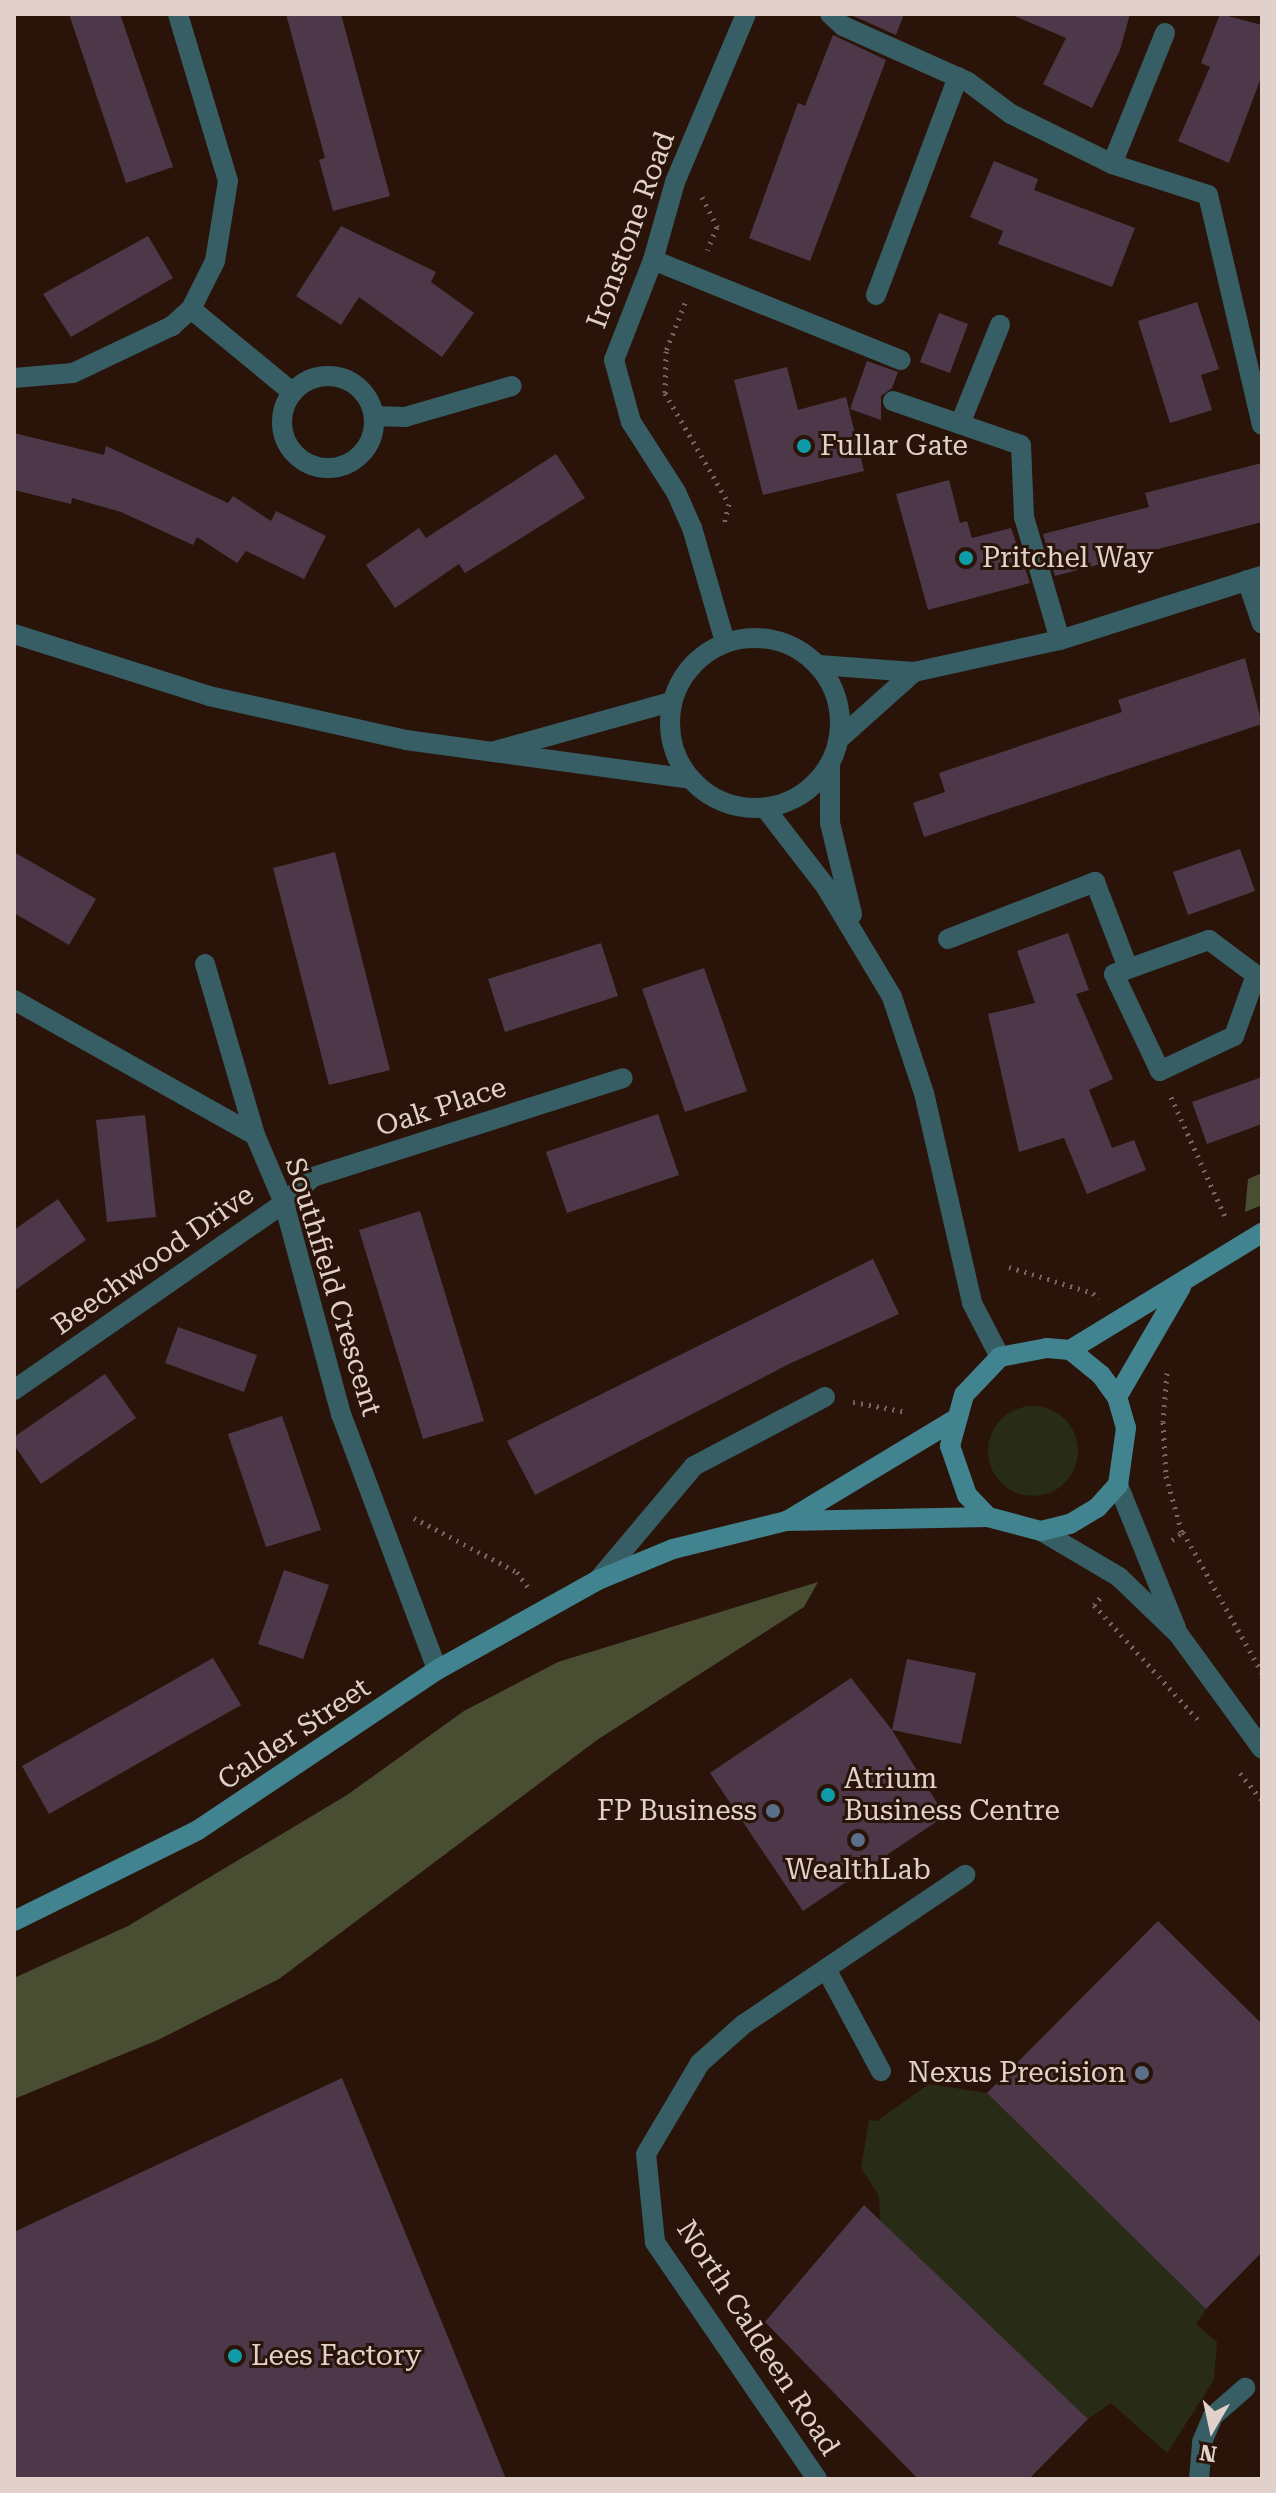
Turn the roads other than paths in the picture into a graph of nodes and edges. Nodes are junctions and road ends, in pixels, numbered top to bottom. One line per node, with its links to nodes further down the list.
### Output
1 (178, 14): 9 (street)
2 (746, 14): 7 (street, Ironstone Road)
3 (830, 14): 5 (street)
4 (1165, 33): 6 (street)
5 (958, 77): 6 (street); 8 (street)
6 (1112, 164): 18 (street)
7 (653, 260): 11 (street); 23 (street, Ironstone Road)
8 (876, 295)
9 (191, 309): 12 (street); 14 (street)
10 (1000, 325): 17 (street)
11 (901, 360)
12 (14, 378)
13 (512, 386): 16 (street)
14 (292, 392): 16 (street); 16 (street)
15 (893, 401): 17 (street)
16 (374, 416)
17 (960, 424): 22 (street)
18 (1262, 425)
19 (1254, 578): 20 (street); 22 (street)
20 (1262, 624)
21 (14, 634): 28 (street)
22 (1060, 640): 25 (street)
23 (725, 642): 24 (street); 26 (street)
24 (819, 665): 25 (street); 27 (street)
25 (914, 672): 27 (street)
26 (671, 702): 28 (street); 30 (street)
27 (839, 739): 29 (street)
28 (487, 753): 30 (street)
29 (830, 765): 31 (street); 33 (street)
30 (690, 779): 31 (street)
31 (765, 808): 33 (street)
32 (948, 939): 35 (street)
33 (863, 944): 44 (street)
34 (205, 964): 39 (street)
35 (1128, 968): 36 (street); 36 (street)
36 (1259, 973)
37 (14, 1000): 39 (street, Southfield Crescent)
38 (623, 1078): 40 (street, Oak Place)
39 (255, 1135): 40 (street, Southfield Crescent)
40 (284, 1203): 45 (street, Beechwood Drive); 55 (street, Southfield Crescent)
41 (1262, 1233): 42 (main road)
42 (1183, 1283): 43 (main road); 47 (main road)
43 (1070, 1350): 44 (main road); 47 (main road)
44 (1000, 1357): 48 (main road)
45 (14, 1390)
46 (825, 1397): 53 (street, Calder Street)
47 (1117, 1397): 49 (main road)
48 (954, 1420): 50 (main road); 51 (main road, Calder Street)
49 (1118, 1485): 52 (main road); 54 (street)
50 (988, 1517): 51 (main road, Calder Street); 52 (main road, Calder Street)
51 (786, 1521): 53 (main road, Calder Street)
52 (1041, 1531): 54 (street)
53 (598, 1580): 55 (main road, Calder Street)
54 (1179, 1635): 56 (street)
55 (437, 1670): 58 (main road, Calder Street)
56 (1262, 1749)
57 (965, 1875): 59 (street, North Caldeen Road)
58 (14, 1921)
59 (826, 1969): 60 (street); 62 (street, North Caldeen Road)
60 (881, 2071)
61 (1245, 2388): 63 (street)
62 (817, 2479)
63 (1199, 2479)

